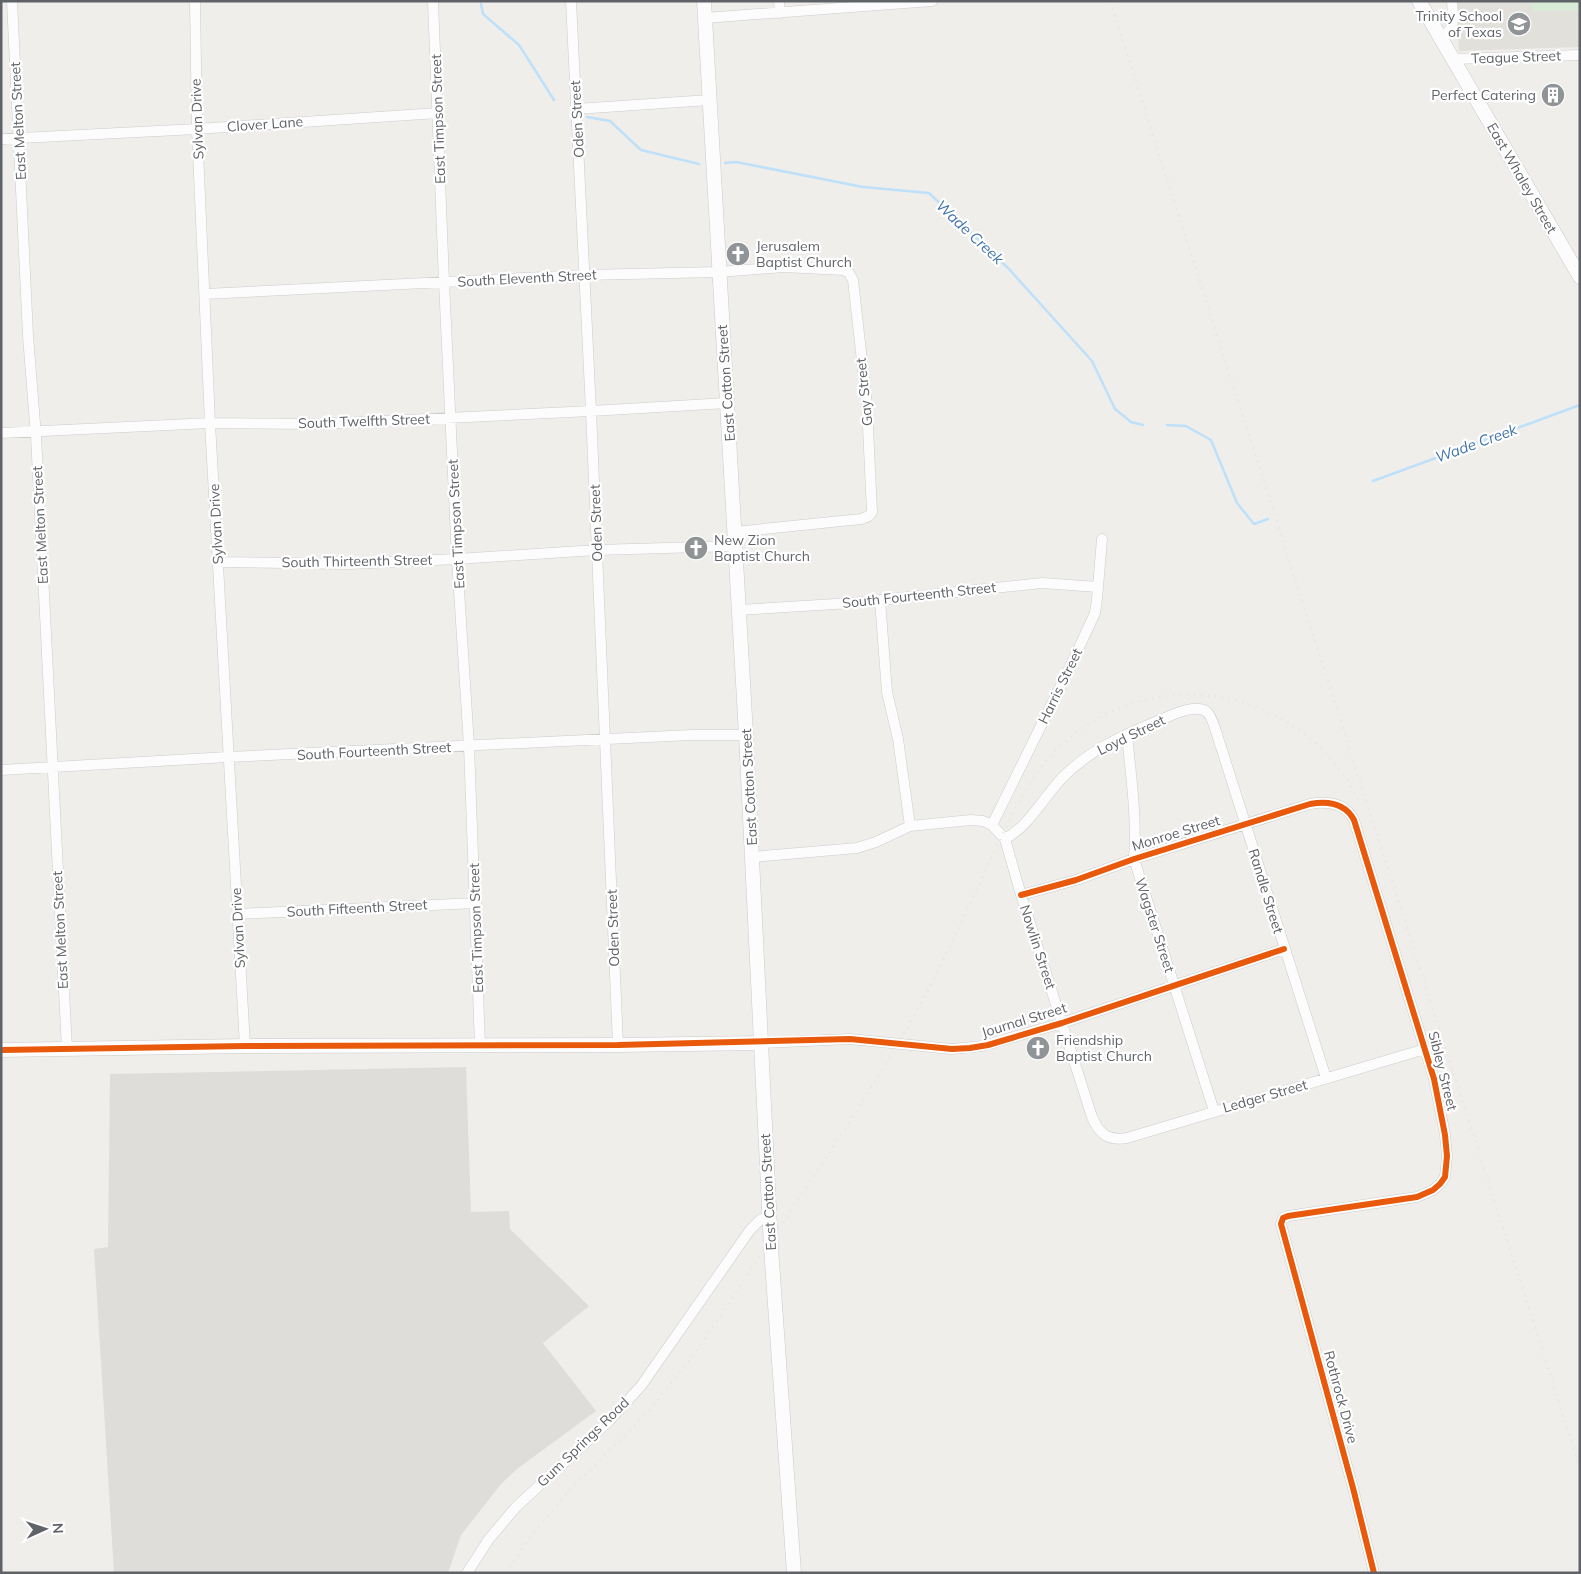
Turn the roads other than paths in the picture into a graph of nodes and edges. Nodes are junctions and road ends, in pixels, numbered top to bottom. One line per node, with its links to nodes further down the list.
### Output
1 (12, 1): 19 (street, East Melton Street)
2 (194, 1): 18 (street, Sylvan Drive)
3 (433, 1): 17 (street, East Timpson Street)
4 (571, 1): 16 (street, Oden Street)
5 (704, 1): 11 (main road, East Cotton Street)
6 (779, 1): 10 (street)
7 (932, 1): 10 (street)
8 (1419, 1): 12 (main road, East Whaley Street)
9 (1452, 1): 12 (street)
10 (780, 13): 11 (street)
11 (705, 18): 15 (main road, East Cotton Street)
12 (1440, 39): 14 (main road, East Whaley Street)
13 (1580, 55): 14 (street, Teague Street)
14 (1453, 59): 24 (main road, East Whaley Street)
15 (709, 100): 16 (street); 21 (main road, East Cotton Street)
16 (576, 109): 23 (street, Oden Street)
17 (438, 113): 18 (street, Clover Lane); 25 (street, East Timpson Street)
18 (197, 129): 19 (street, Clover Lane); 26 (street, Sylvan Drive)
19 (18, 138): 20 (street, Clover Lane); 31 (street, East Melton Street)
20 (1, 139)
21 (719, 272): 22 (street, South Eleventh Street); 23 (street, South Eleventh Street); 27 (main road, East Cotton Street)
22 (848, 272): 33 (street, Gay Street)
23 (584, 276): 25 (street, South Eleventh Street); 28 (street, Oden Street)
24 (1580, 277)
25 (444, 282): 26 (street, South Eleventh Street); 29 (street, East Timpson Street)
26 (205, 294): 30 (street, Sylvan Drive)
27 (727, 403): 28 (street, South Twelfth Street); 33 (main road, East Cotton Street)
28 (591, 412): 29 (street, South Twelfth Street); 36 (street, Oden Street)
29 (450, 418): 30 (street, South Twelfth Street); 37 (street, East Timpson Street)
30 (210, 423): 31 (street, South Twelfth Street); 38 (street, Sylvan Drive)
31 (36, 431): 32 (street, South Twelfth Street); 48 (street, East Melton Street)
32 (1, 433)
33 (734, 532): 35 (main road, East Cotton Street)
34 (1102, 539): 39 (street, Harris Street)
35 (735, 546): 36 (street, South Thirteenth Street); 41 (main road, East Cotton Street)
36 (597, 550): 37 (street, South Thirteenth Street); 45 (street, Oden Street)
37 (457, 559): 38 (street, South Thirteenth Street); 46 (street, East Timpson Street)
38 (218, 562): 47 (street, Sylvan Drive)
39 (1098, 587): 40 (street, South Fourteenth Street); 51 (street, Harris Street)
40 (880, 600): 41 (street, South Fourteenth Street); 53 (street)
41 (739, 610): 44 (main road, East Cotton Street)
42 (1200, 710): 43 (street, Loyd Street); 52 (street, Randle Street)
43 (1127, 734): 54 (street, Loyd Street); 56 (street, Wagster Street)
44 (746, 735): 45 (street, South Fourteenth Street); 55 (main road, East Cotton Street)
45 (605, 739): 46 (street, South Fourteenth Street); 64 (street, Oden Street)
46 (469, 746): 47 (street, South Fourteenth Street); 58 (street, East Timpson Street)
47 (228, 757): 48 (street, South Fourteenth Street); 59 (street, Sylvan Drive)
48 (52, 768): 49 (street, South Fourteenth Street); 69 (street, East Melton Street)
49 (1, 770)
50 (1339, 806): 52 (street, Monroe Street); 67 (street, Sibley Street)
51 (992, 824): 53 (street); 54 (street)
52 (1246, 825): 56 (street, Monroe Street); 60 (street, Randle Street)
53 (910, 826): 55 (street)
54 (1005, 839): 57 (street, Nowlin Street)
55 (752, 857): 63 (main road, East Cotton Street)
56 (1134, 859): 57 (street, Monroe Street); 61 (street, Wagster Street)
57 (1022, 896): 62 (street, Nowlin Street)
58 (476, 903): 59 (street, South Fifteenth Street); 66 (street, East Timpson Street)
59 (237, 914): 65 (street, Sylvan Drive)
60 (1284, 949): 61 (street, Journal Street); 70 (street, Randle Street)
61 (1174, 985): 62 (street, Journal Street); 71 (street, Wagster Street)
62 (1062, 1022): 63 (street, Journal Street); 72 (street, Nowlin Street)
63 (761, 1043): 64 (main road); 73 (main road, East Cotton Street)
64 (618, 1045): 66 (main road)
65 (245, 1046): 66 (main road); 69 (main road)
66 (480, 1046)
67 (1425, 1049): 70 (street, Ledger Street); 74 (street, Sibley Street)
68 (1, 1050): 69 (main road)
69 (67, 1050)
70 (1326, 1078): 71 (street, Ledger Street)
71 (1214, 1111): 72 (street, Ledger Street)
72 (1105, 1136)
73 (770, 1216): 75 (street, Gum Springs Road); 76 (main road, East Cotton Street)
74 (1281, 1228): 77 (street, Rothrock Drive)
75 (467, 1573)
76 (794, 1573)
77 (1374, 1573)

